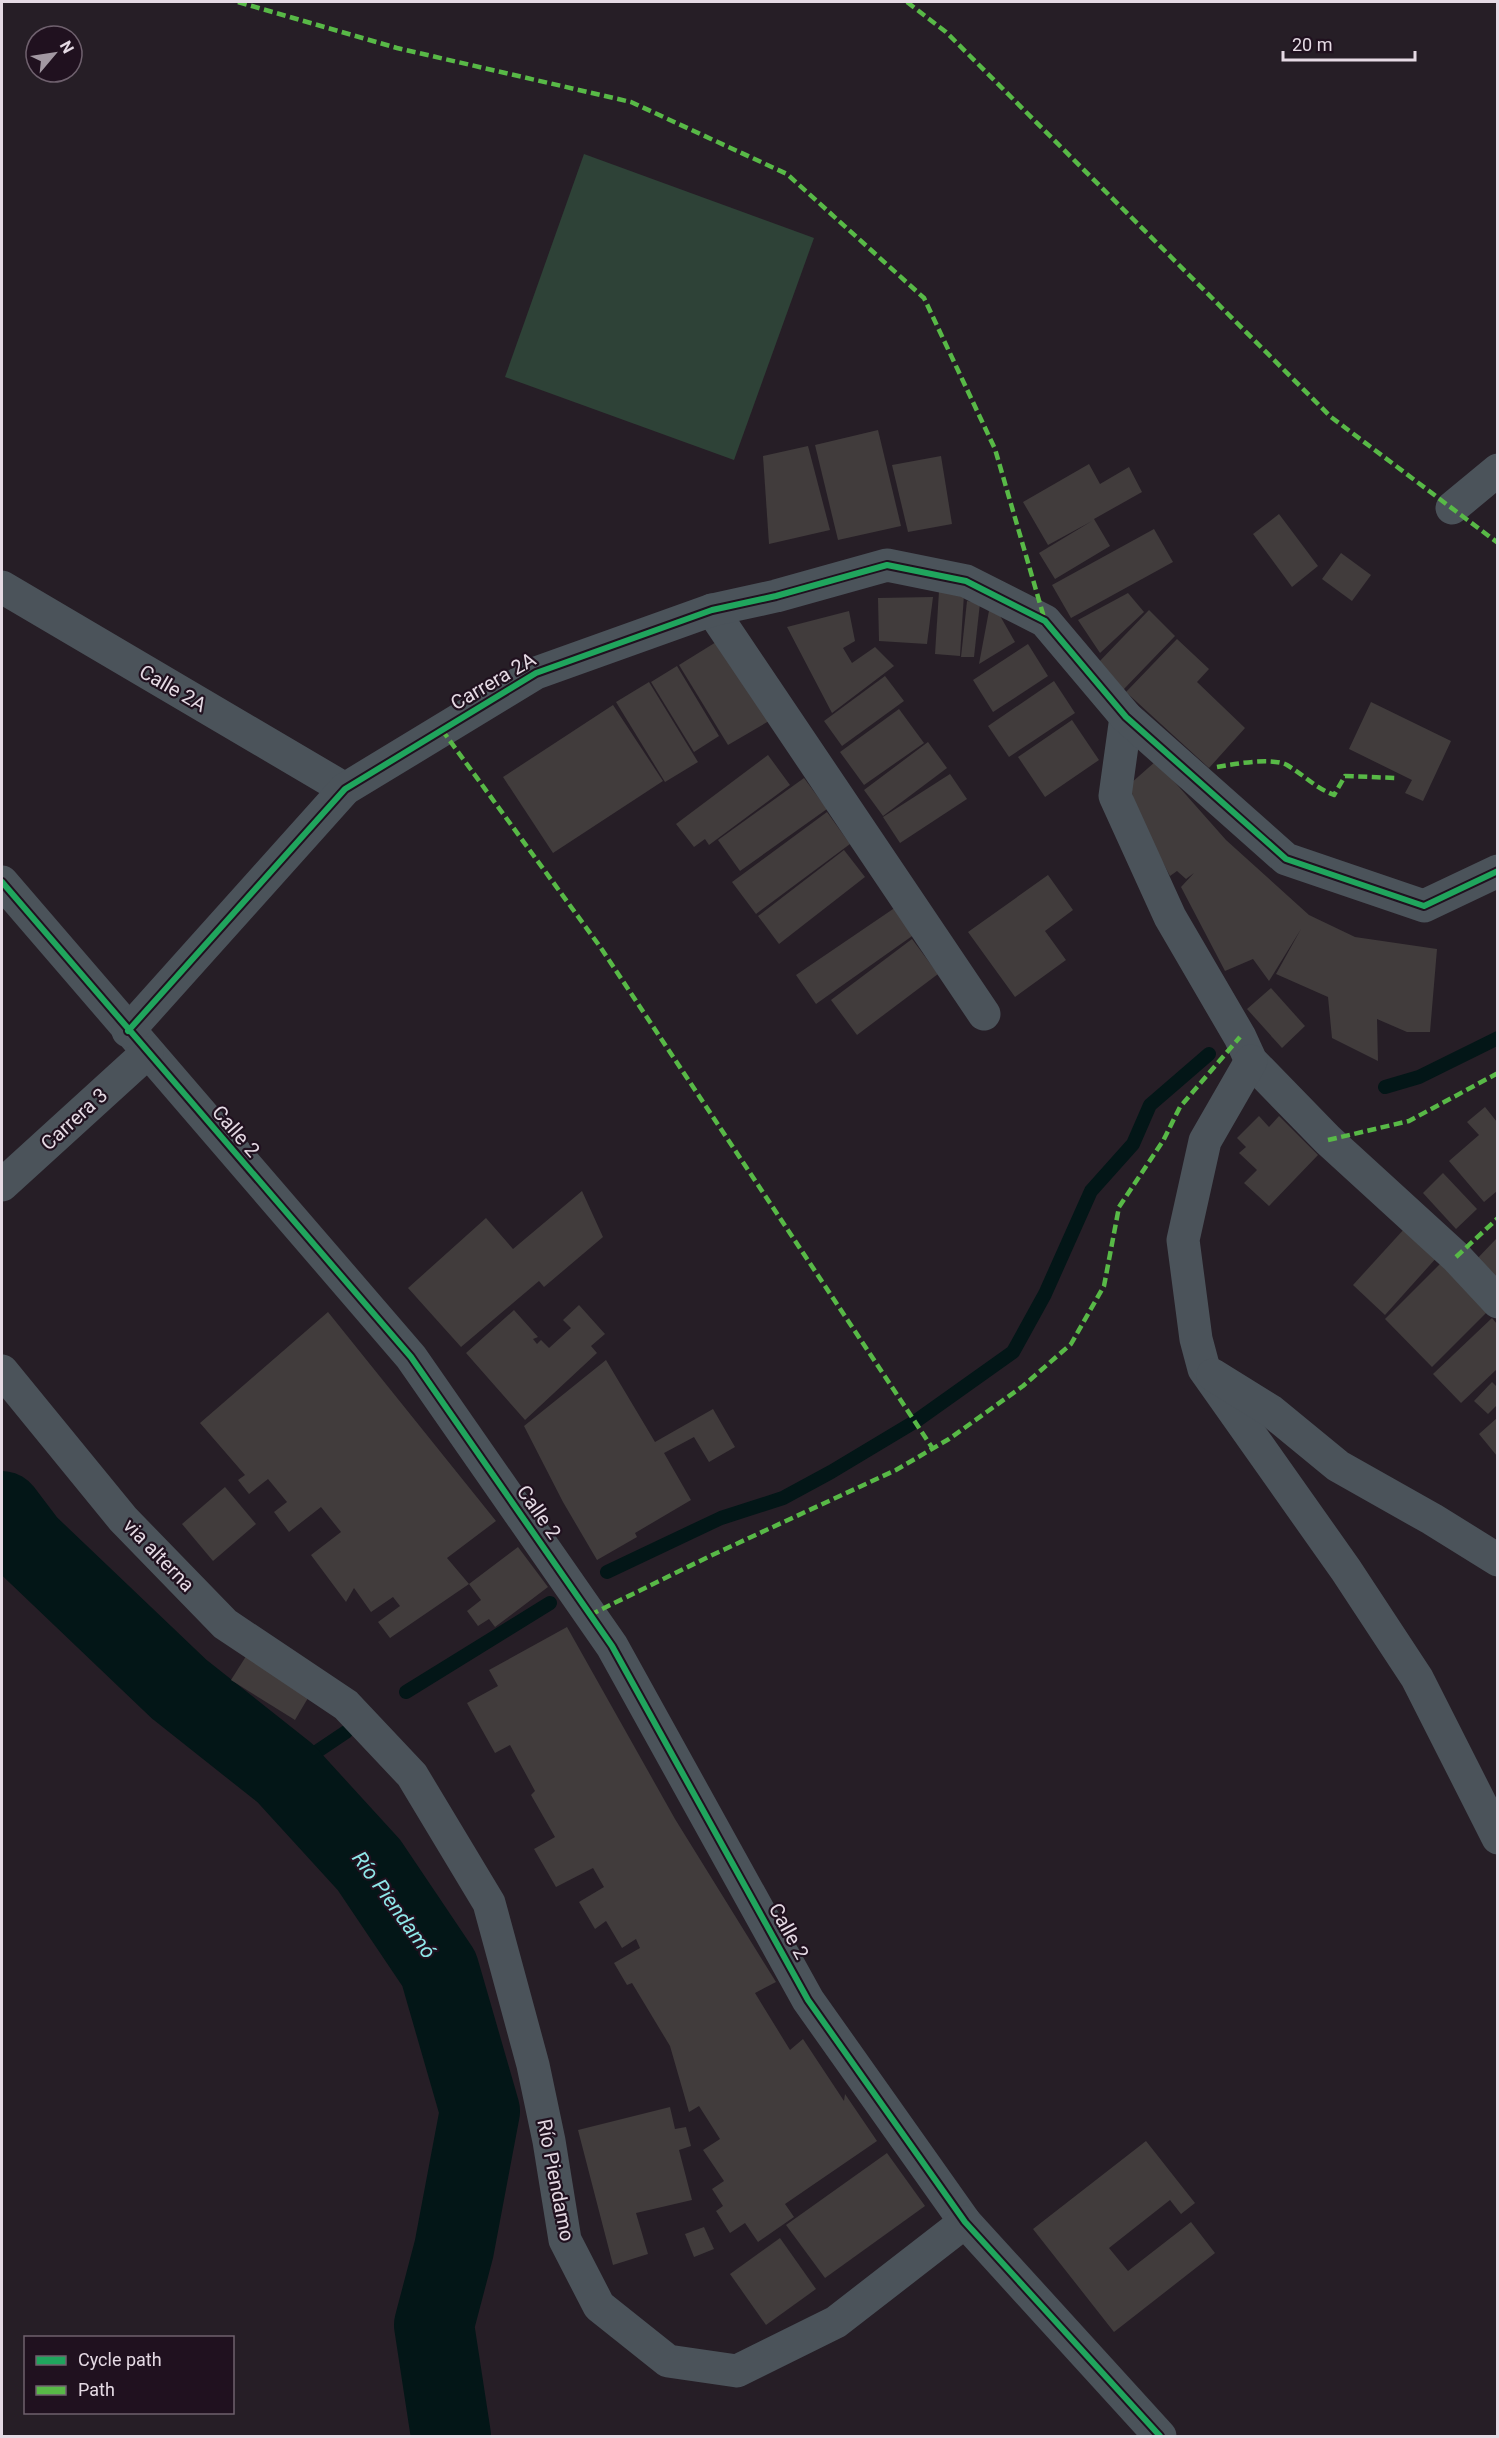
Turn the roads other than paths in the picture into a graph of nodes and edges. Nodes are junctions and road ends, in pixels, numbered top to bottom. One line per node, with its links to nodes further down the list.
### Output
1 (1497, 470): 2 (street)
2 (1452, 508)
3 (2, 586): 6 (street, Calle 2A)
4 (712, 610): 5 (street, Carrera 2A); 6 (street, Carrera 2A); 9 (street)
5 (1126, 717): 7 (street); 11 (street)
6 (345, 789): 10 (street, Carrera 2A)
7 (1497, 872)
8 (2, 882): 10 (street, Calle 2)
9 (984, 1014)
10 (138, 1042): 12 (street, Carrera 3); 19 (street, Calle 2)
11 (1251, 1061): 13 (street); 14 (street)
12 (2, 1185)
13 (1497, 1302)
14 (1204, 1369): 16 (street); 18 (street)
15 (2, 1371): 17 (street, via alterna)
16 (1497, 1560)
17 (346, 1705): 19 (street, Río Piendamo)
18 (1497, 1838)
19 (965, 2222): 20 (street, Calle 2)
20 (1160, 2436)

